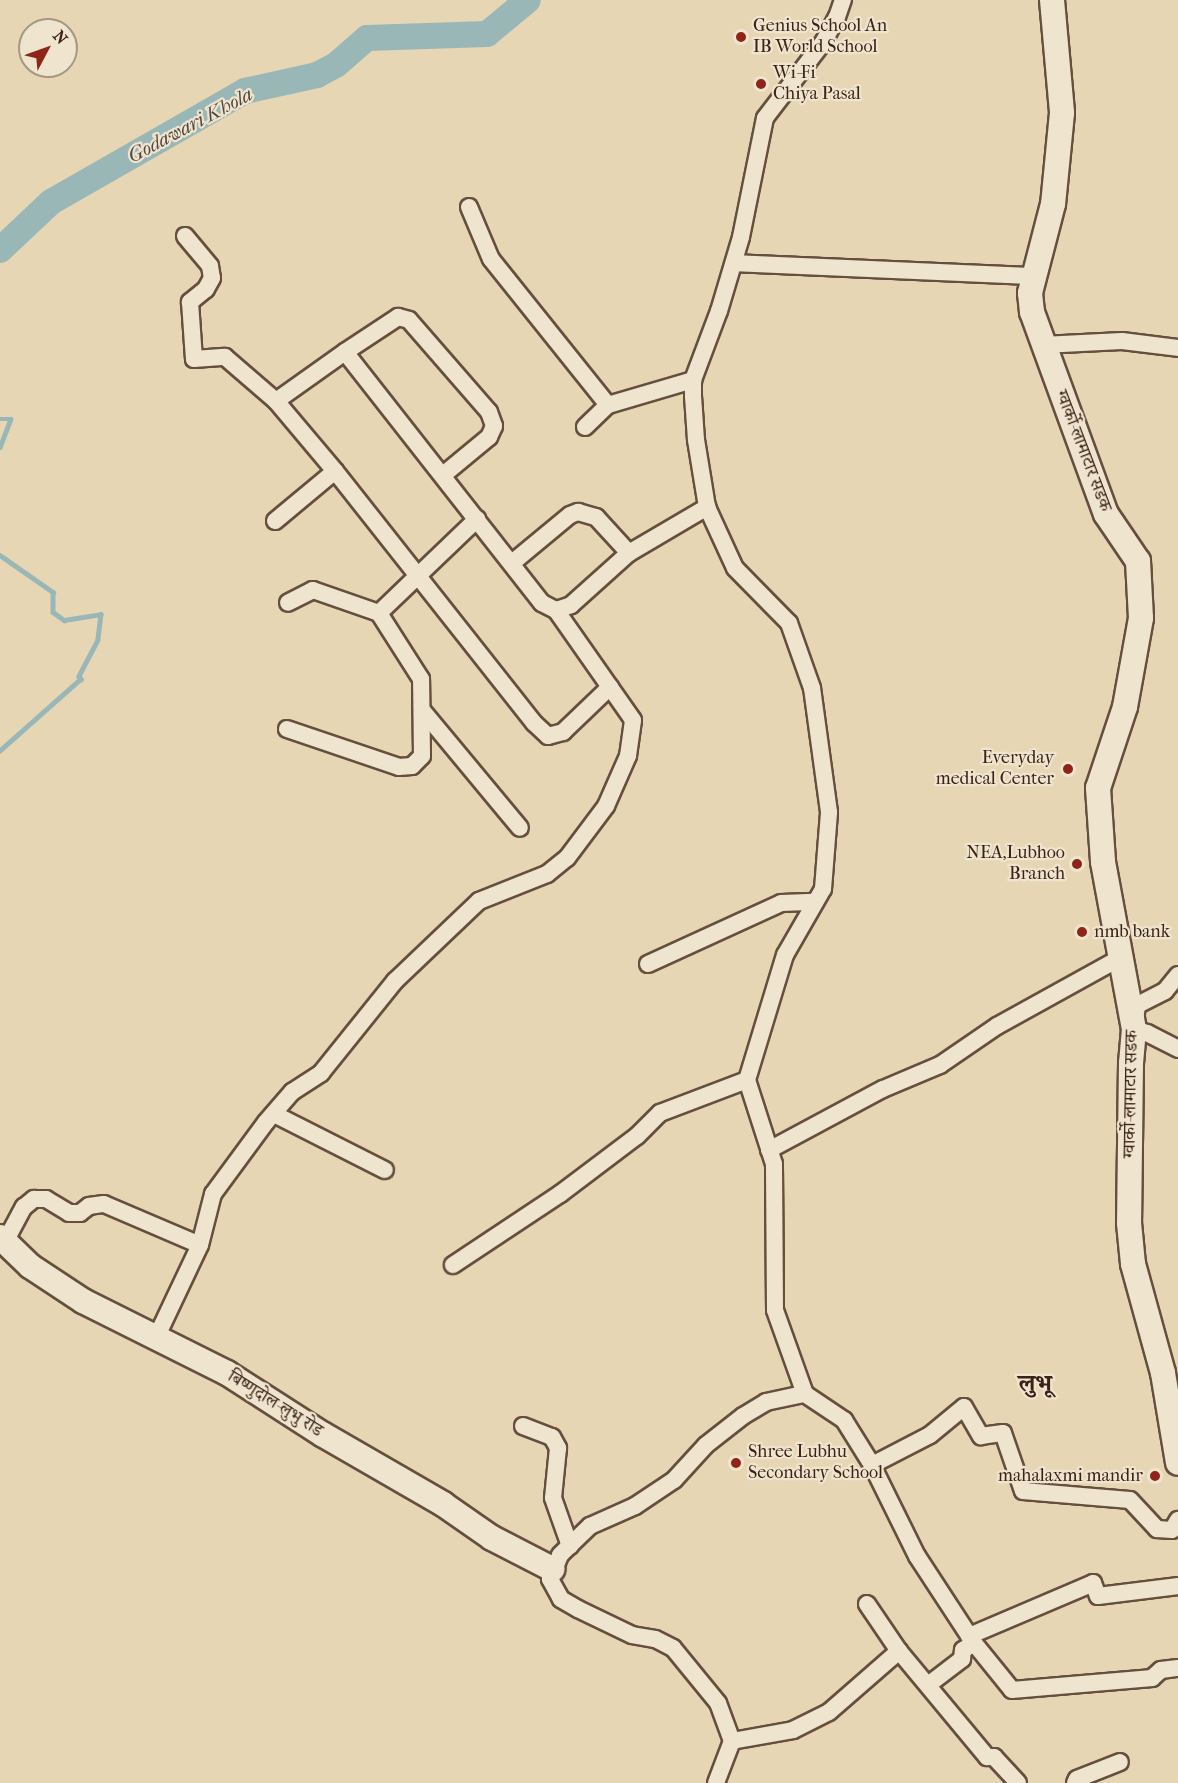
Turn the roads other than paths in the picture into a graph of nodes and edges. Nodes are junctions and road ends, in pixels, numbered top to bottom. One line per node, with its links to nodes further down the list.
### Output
1 (843, 0): 5 (street)
2 (1052, 0): 6 (main road, ग्वार्को-लामाटार सडक)
3 (469, 207): 12 (street)
4 (185, 236): 11 (street)
5 (734, 263): 6 (street); 10 (street)
6 (1035, 276): 7 (main road, ग्वार्को-लामाटार सडक)
7 (1042, 345): 8 (street); 30 (main road, ग्वार्को-लामाटार सडक)
8 (1178, 348)
9 (345, 352): 11 (street); 15 (street); 15 (street)
10 (693, 380): 12 (street); 16 (street)
11 (276, 400): 14 (street)
12 (608, 405): 13 (street)
13 (585, 427)
14 (335, 471): 18 (street); 21 (street)
15 (442, 475): 17 (street)
16 (707, 507): 19 (street); 29 (street)
17 (477, 519): 20 (street); 21 (street)
18 (275, 521)
19 (629, 553): 20 (street); 23 (street)
20 (512, 562): 23 (street)
21 (418, 576): 24 (street); 25 (street)
22 (288, 603): 24 (street)
23 (556, 610): 25 (street)
24 (379, 613): 26 (street)
25 (610, 687): 36 (street)
26 (422, 710): 27 (street); 28 (street)
27 (287, 729)
28 (520, 828)
29 (815, 903): 31 (street); 35 (street)
30 (1120, 958): 33 (main road, ग्वार्को-लामाटार सडक); 37 (street)
31 (648, 964)
32 (1178, 975): 33 (street)
33 (1134, 1029): 34 (street); 45 (main road, ग्वार्को-लामाटार सडक)
34 (1178, 1049)
35 (747, 1080): 37 (street); 41 (street)
36 (274, 1114): 38 (street); 40 (street)
37 (769, 1150): 43 (street)
38 (385, 1170)
39 (3, 1240): 40 (street); 42 (main road, बिष्णुदोल-लुभु रोड)
40 (200, 1245): 42 (street)
41 (453, 1265)
42 (156, 1338): 49 (main road, बिष्णुदोल-लुभु रोड)
43 (806, 1394): 46 (street); 48 (street)
44 (523, 1426): 48 (street)
45 (1178, 1463)
46 (872, 1465): 47 (street); 52 (street)
47 (1178, 1520)
48 (570, 1546): 49 (street)
49 (552, 1569): 56 (street)
50 (1178, 1586): 52 (street)
51 (867, 1604): 53 (street)
52 (971, 1639): 54 (street); 55 (street)
53 (898, 1651): 55 (street); 56 (street)
54 (1178, 1668)
55 (928, 1684): 59 (street)
56 (732, 1741): 58 (street)
57 (1120, 1762): 60 (street)
58 (716, 1783)
59 (1018, 1783)
60 (1075, 1783)

